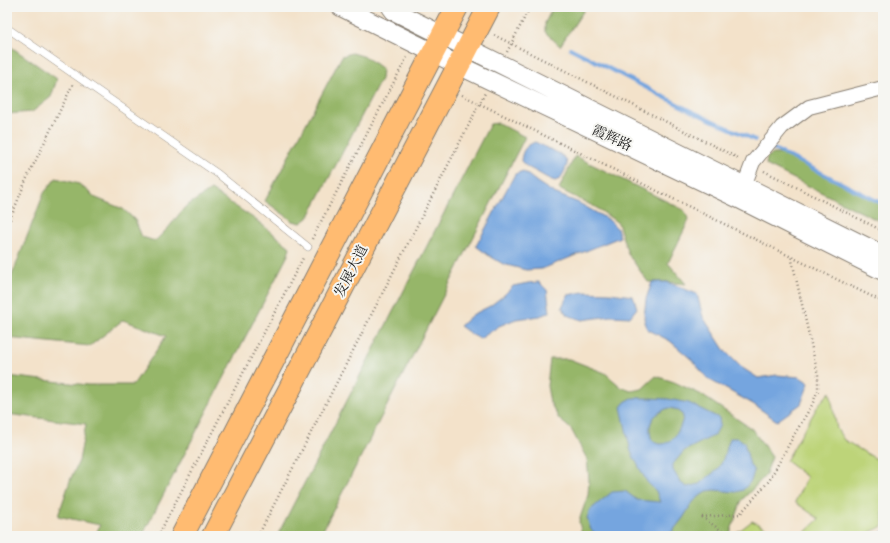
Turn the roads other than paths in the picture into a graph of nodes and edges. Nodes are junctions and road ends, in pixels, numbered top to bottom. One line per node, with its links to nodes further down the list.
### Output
1 (341, 7): 6 (street, 霞辉路)
2 (391, 7): 6 (street, 霞辉路)
3 (457, 7): 6 (main road, 发展大道)
4 (489, 7): 7 (main road, 发展大道)
5 (7, 28): 10 (lane)
6 (430, 44): 7 (street, 霞辉路); 13 (main road, 发展大道)
7 (463, 56): 9 (street, 霞辉路); 9 (street, 霞辉路); 14 (main road, 发展大道)
8 (883, 88): 9 (street)
9 (741, 192): 11 (street, 霞辉路); 12 (street, 霞辉路)
10 (308, 247)
11 (883, 255)
12 (883, 271)
13 (182, 536)
14 (213, 536)

